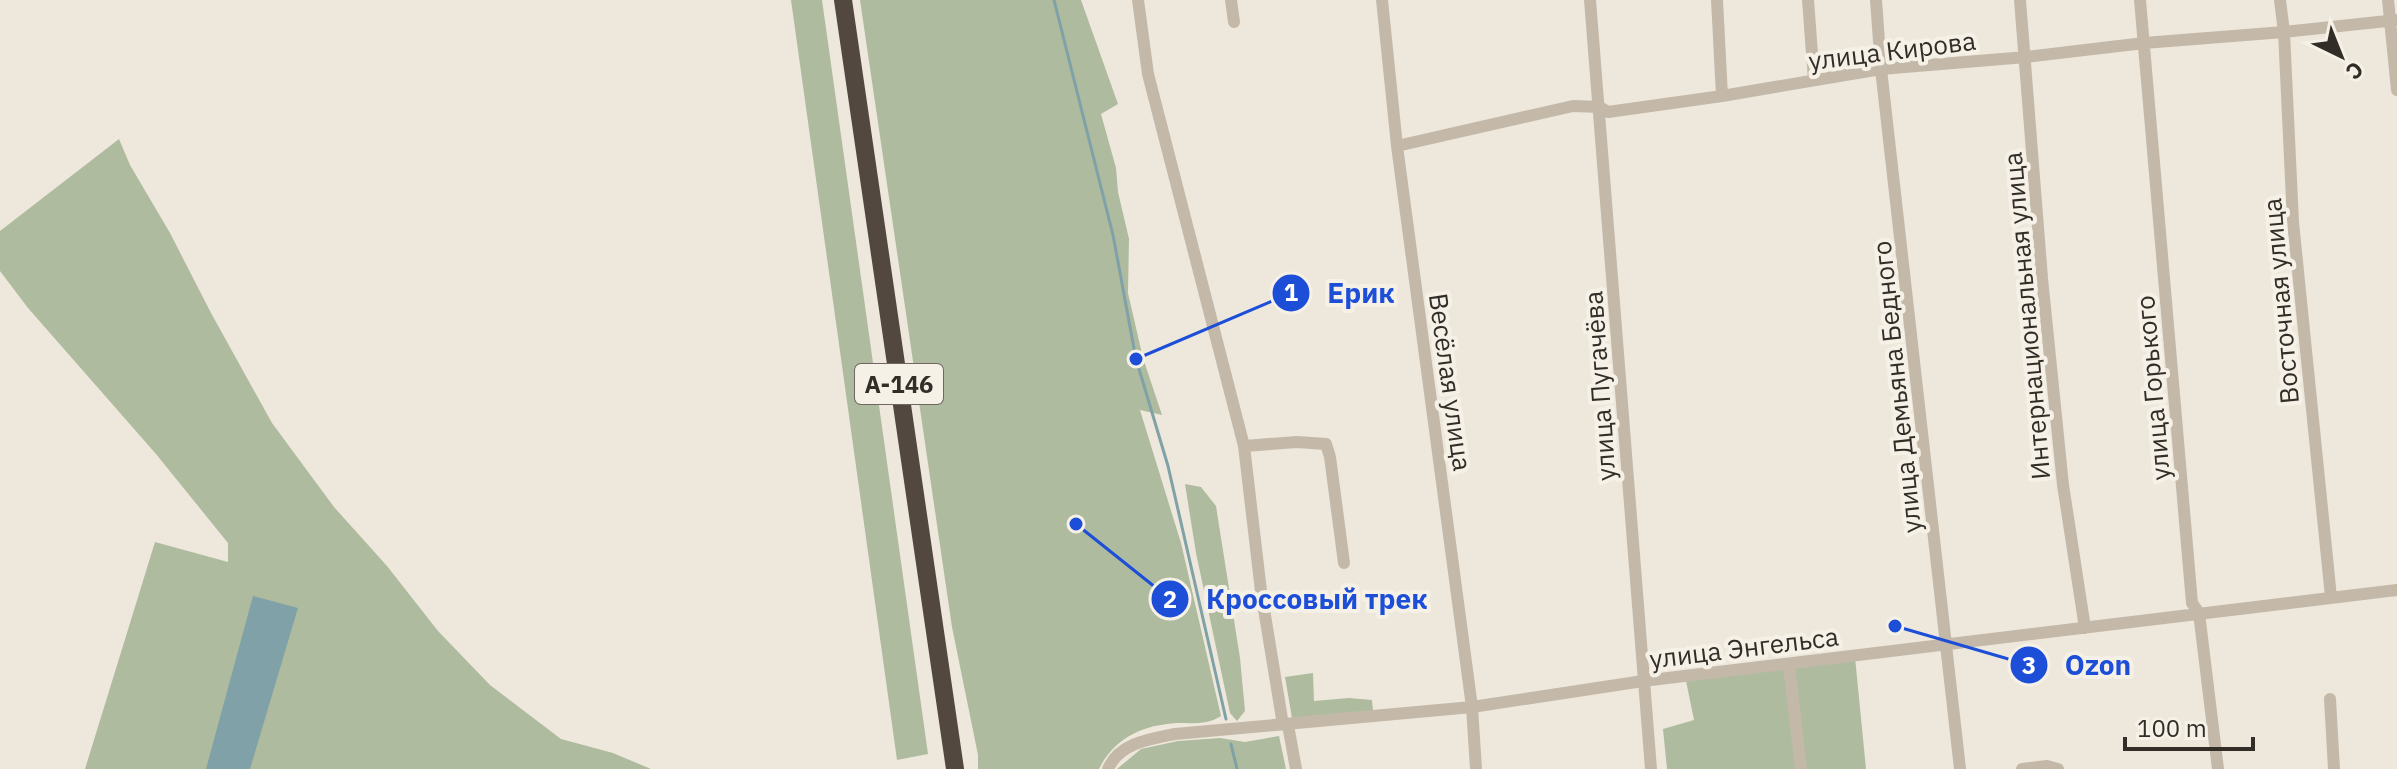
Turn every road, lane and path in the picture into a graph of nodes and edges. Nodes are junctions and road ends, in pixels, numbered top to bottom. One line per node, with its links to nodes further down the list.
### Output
1 (843, 0): 36 (highway, А-146)
2 (1138, 0): 24 (street)
3 (1231, 0): 14 (street)
4 (1382, 0): 23 (street, Весёлая улица)
5 (1590, 0): 22 (street, улица Пугачёва)
6 (1717, 0): 21 (street)
7 (1808, 0): 19 (street)
8 (1876, 0): 18 (street, улица Демьяна Бедного)
9 (2020, 0): 17 (street, Интернациональная улица)
10 (2140, 0): 16 (street, улица Горького)
11 (2280, 0): 15 (street, Восточная улица)
12 (2388, 0): 13 (street)
13 (2394, 20): 15 (street, улица Кирова); 20 (street)
14 (1234, 22)
15 (2284, 32): 16 (street, улица Кирова); 27 (street, Восточная улица)
16 (2144, 43): 17 (street, улица Кирова); 28 (street, улица Горького)
17 (2026, 57): 18 (street, улица Кирова); 29 (street, Интернациональная улица)
18 (1881, 69): 19 (street, улица Кирова); 30 (street, улица Демьяна Бедного)
19 (1814, 80): 21 (street, улица Кирова)
20 (2397, 90)
21 (1722, 96): 22 (street, улица Кирова)
22 (1600, 107): 23 (street, улица Кирова); 32 (street, улица Пугачёва)
23 (1397, 146): 34 (street, Весёлая улица)
24 (1244, 446): 25 (street); 35 (street)
25 (1344, 563)
26 (2397, 590): 27 (street, улица Энгельса)
27 (2331, 597): 28 (street, улица Энгельса)
28 (2199, 613): 29 (street, улица Энгельса); 45 (street, улица Горького)
29 (2085, 628): 30 (street, улица Энгельса)
30 (1946, 646): 31 (street, улица Энгельса); 42 (street, улица Демьяна Бедного)
31 (1789, 665): 32 (street, улица Энгельса); 41 (street)
32 (1643, 681): 34 (street, улица Энгельса); 40 (street, улица Пугачёва)
33 (2330, 699): 46 (street)
34 (1472, 707): 35 (street, улица Энгельса); 39 (street, Весёлая улица)
35 (1285, 725): 37 (street, улица Энгельса); 38 (street)
36 (955, 769)
37 (1108, 769)
38 (1296, 769)
39 (1476, 769)
40 (1651, 769)
41 (1801, 769)
42 (1960, 769)
43 (2022, 769): 44 (street)
44 (2058, 769)
45 (2218, 769)
46 (2334, 769)

